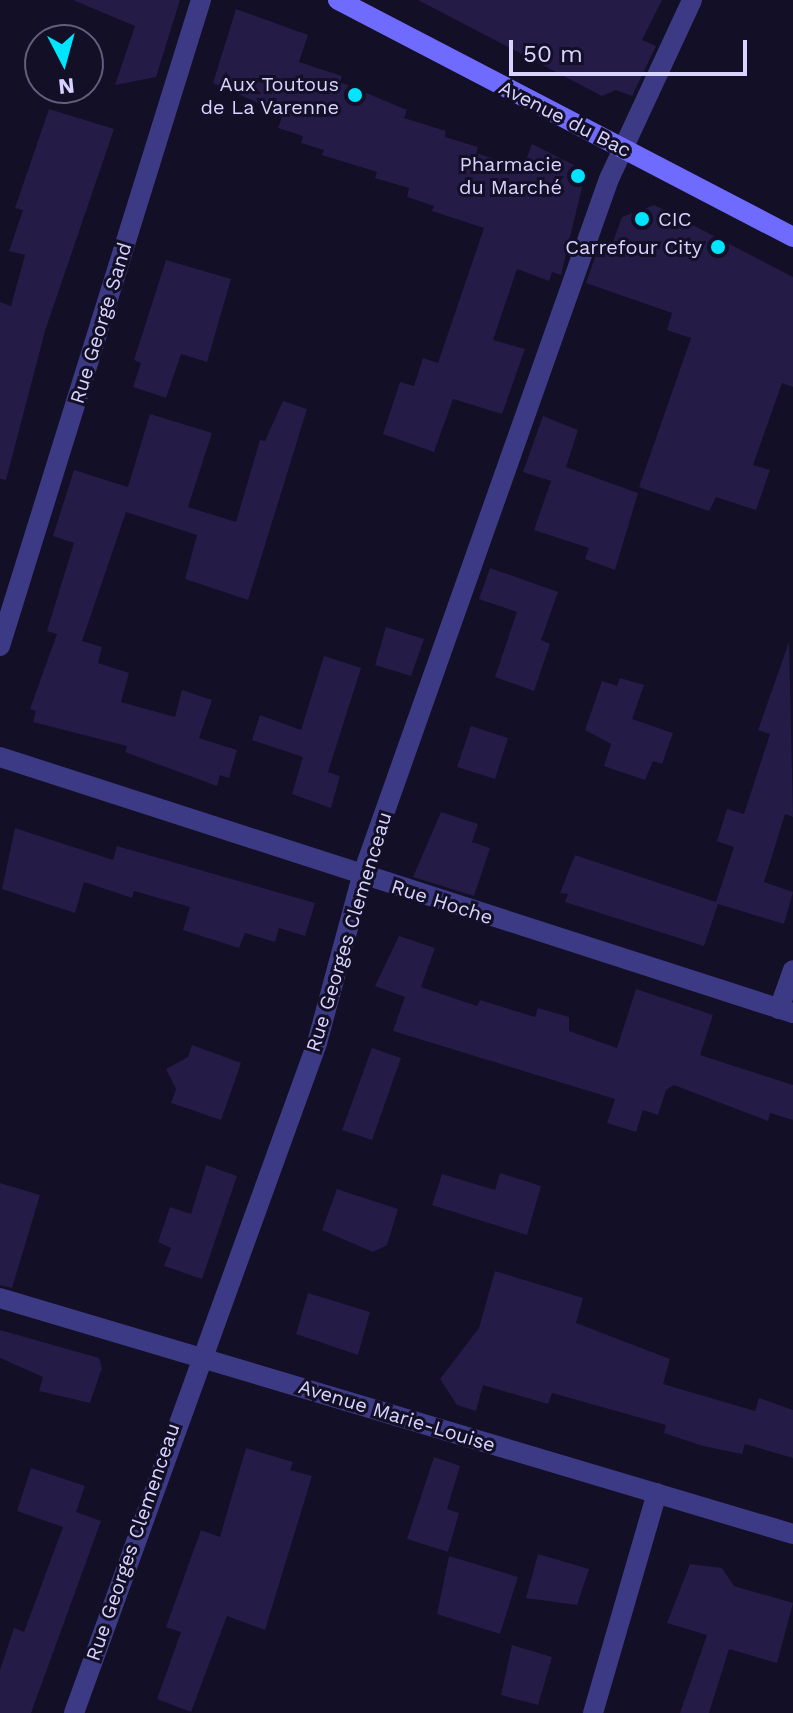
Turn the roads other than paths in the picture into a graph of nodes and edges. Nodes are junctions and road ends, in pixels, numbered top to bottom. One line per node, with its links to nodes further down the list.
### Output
1 (201, 0): 6 (street, Rue George Sand)
2 (338, 0): 4 (main road, Avenue du Bac)
3 (692, 0): 4 (street, Rue Georges Clemenceau)
4 (622, 150): 5 (main road, Avenue du Bac); 8 (street, Rue Georges Clemenceau)
5 (793, 237)
6 (0, 646)
7 (0, 757): 8 (street, Rue Hoche)
8 (362, 876): 10 (street, Rue Hoche); 12 (street, Rue Georges Clemenceau)
9 (793, 970): 10 (street)
10 (786, 1011)
11 (0, 1298): 12 (street, Avenue Marie-Louise)
12 (201, 1359): 13 (street, Avenue Marie-Louise); 15 (street, Rue Georges Clemenceau)
13 (657, 1493): 14 (street, Avenue Marie-Louise); 16 (street)
14 (793, 1534)
15 (74, 1713)
16 (593, 1713)

